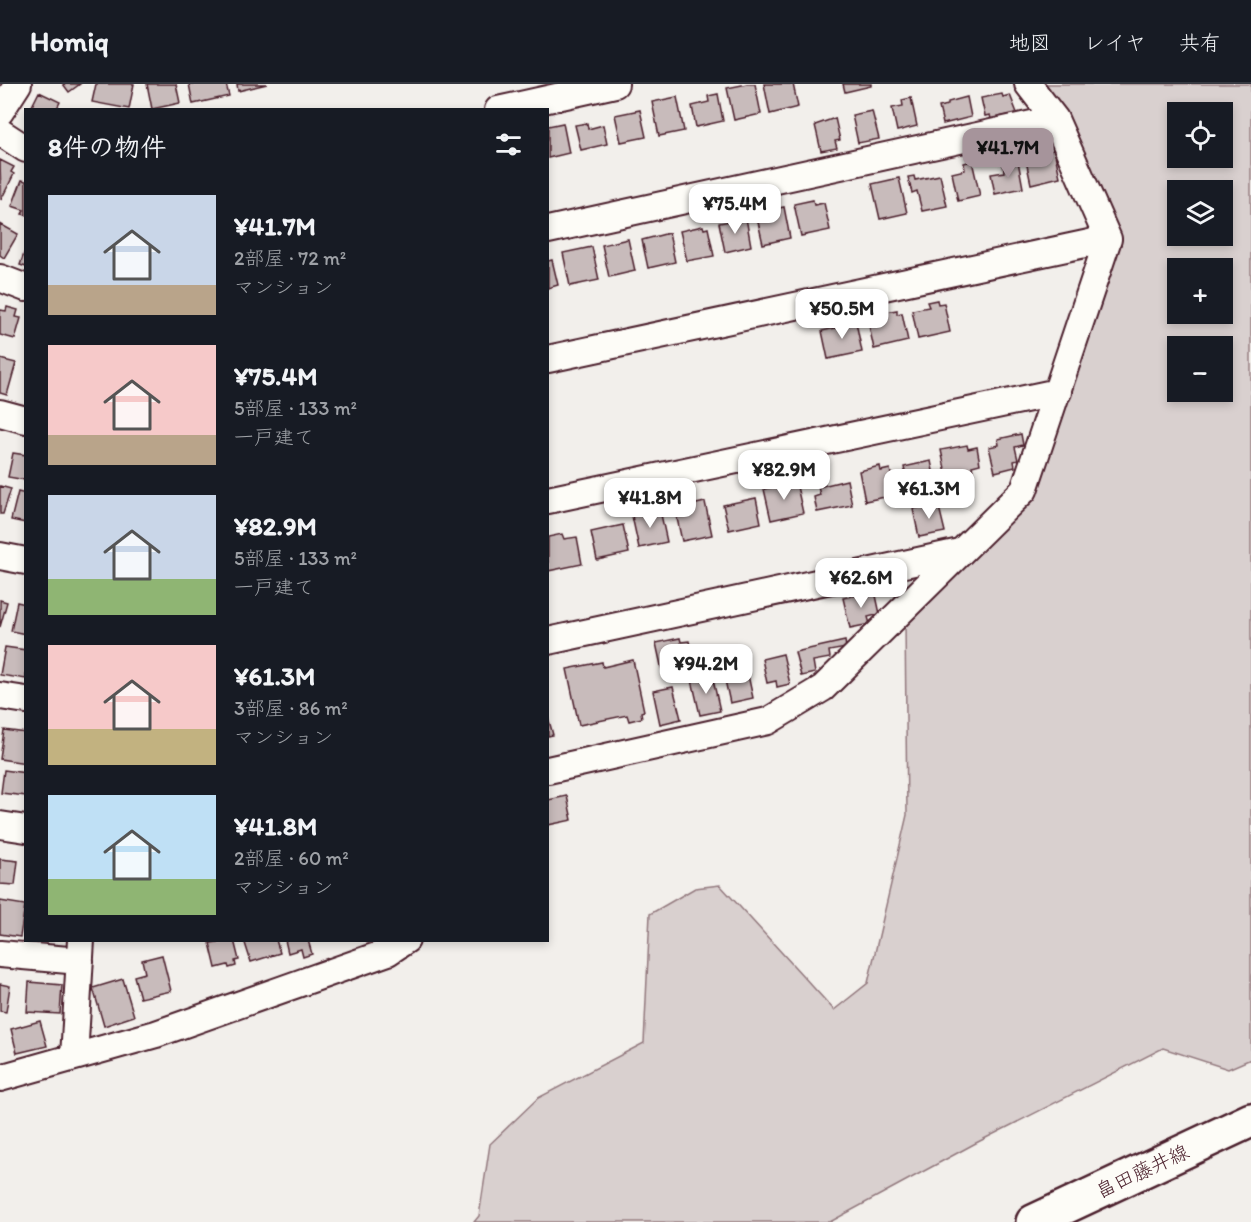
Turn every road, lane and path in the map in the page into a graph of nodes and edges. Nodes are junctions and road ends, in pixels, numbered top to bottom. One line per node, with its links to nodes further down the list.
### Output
1 (18, 84): 5 (street)
2 (615, 84): 4 (street)
3 (1028, 84): 6 (street)
4 (507, 108)
5 (0, 112)
6 (1055, 119): 9 (street); 10 (street)
7 (0, 132): 8 (street)
8 (24, 148)
9 (549, 230)
10 (1108, 238): 13 (street); 14 (street)
11 (0, 278): 12 (street)
12 (24, 287)
13 (549, 359)
14 (1058, 392): 17 (street); 18 (street)
15 (0, 413): 16 (street)
16 (24, 419)
17 (549, 500)
18 (960, 552): 21 (street); 24 (street)
19 (0, 556): 20 (street)
20 (24, 561)
21 (549, 641)
22 (0, 696): 23 (street)
23 (24, 700)
24 (549, 770)
25 (0, 825): 26 (street)
26 (24, 829)
27 (403, 942): 30 (street)
28 (81, 951): 29 (street); 30 (street)
29 (0, 954)
30 (74, 1057): 31 (street)
31 (0, 1078)
32 (1251, 1120): 33 (main road, 畠田藤井線)
33 (1033, 1222)

